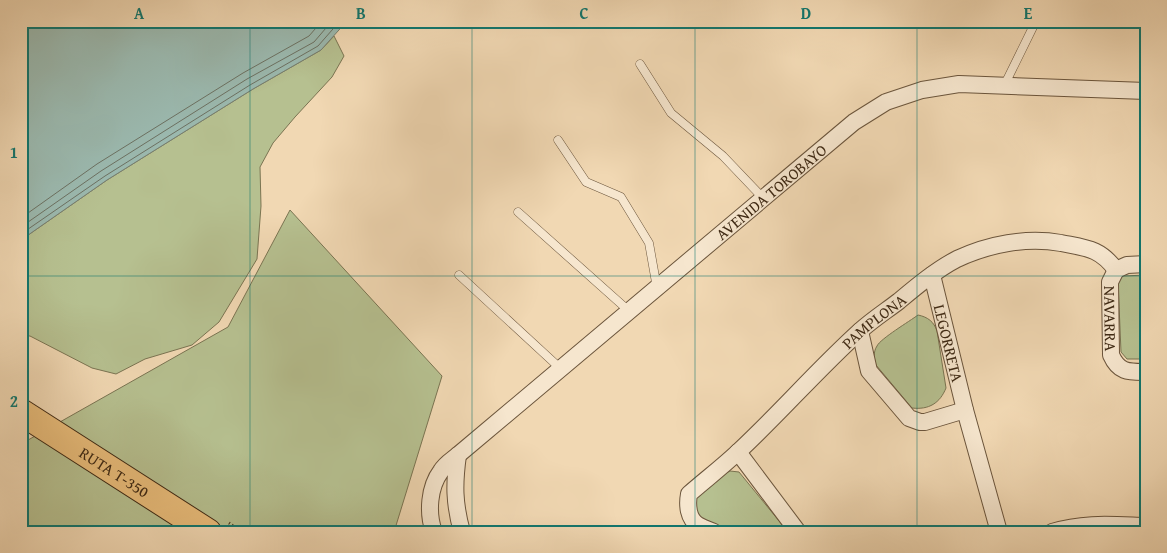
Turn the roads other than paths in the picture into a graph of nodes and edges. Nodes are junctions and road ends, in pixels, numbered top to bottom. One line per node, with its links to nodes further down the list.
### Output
1 (1033, 21): 3 (lane)
2 (640, 64): 6 (lane)
3 (1004, 86): 4 (street, AVENIDA TOROBAYO); 6 (street, AVENIDA TOROBAYO)
4 (1146, 91)
5 (558, 140): 12 (lane)
6 (763, 198): 12 (street, AVENIDA TOROBAYO)
7 (518, 212): 13 (lane)
8 (1146, 264): 9 (street)
9 (1116, 270): 11 (street, PAMPLONA); 16 (street, NAVARRA)
10 (459, 275): 15 (lane)
11 (932, 275): 14 (street, PAMPLONA); 17 (street, LEGORRETA)
12 (657, 288): 13 (street, AVENIDA TOROBAYO)
13 (629, 311): 15 (street, AVENIDA TOROBAYO)
14 (860, 331): 17 (street); 19 (street, PAMPLONA)
15 (561, 369): 20 (street, AVENIDA TOROBAYO)
16 (1146, 372)
17 (965, 410): 27 (street, LEGORRETA)
18 (21, 412): 22 (main road, RUTA T-350)
19 (738, 452): 25 (street, PAMPLONA); 26 (street)
20 (458, 455): 23 (street, AVENIDA TOROBAYO); 24 (street)
21 (1146, 526): 28 (street)
22 (208, 532)
23 (434, 532)
24 (462, 532)
25 (714, 532)
26 (798, 532)
27 (999, 532)
28 (1052, 532)

